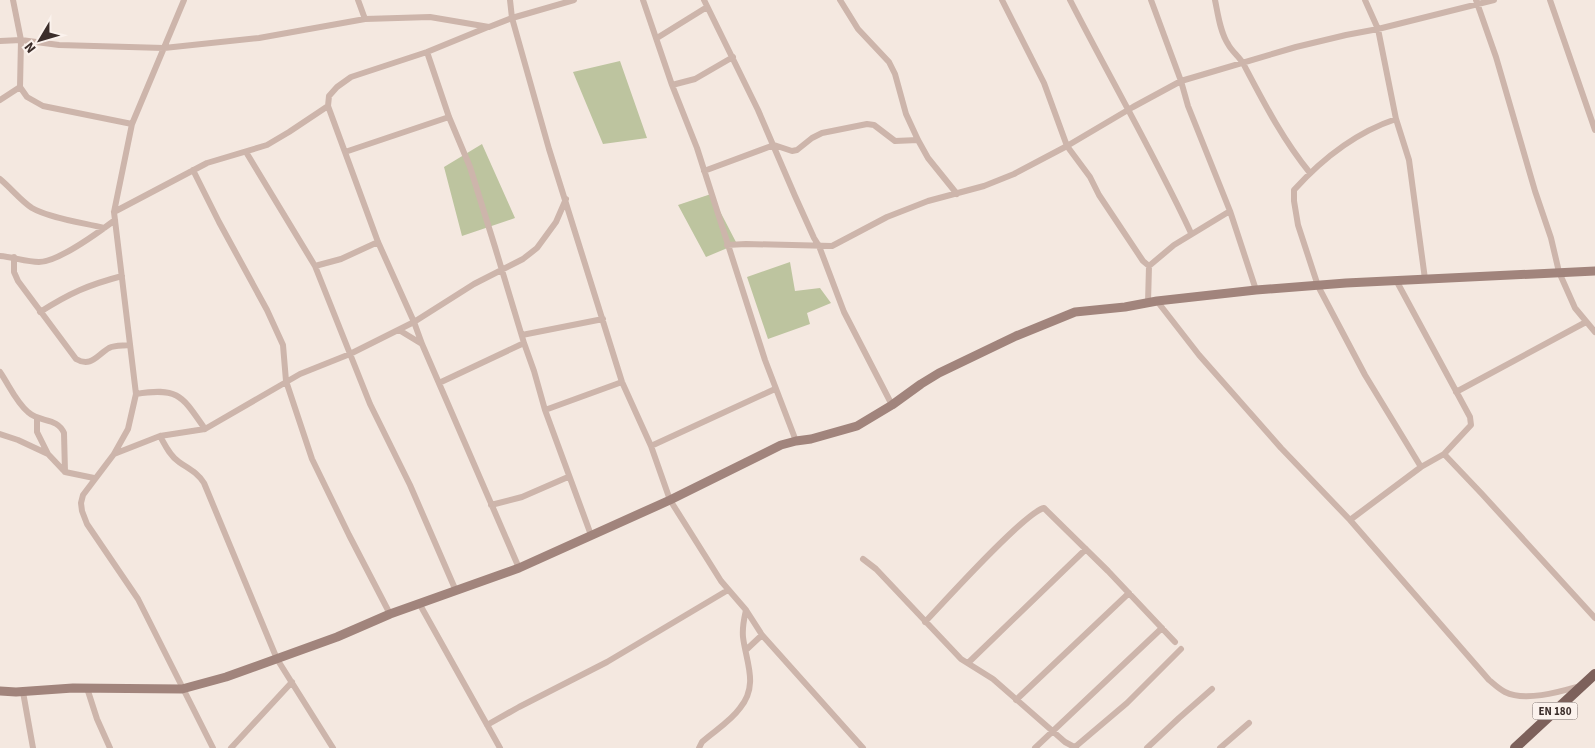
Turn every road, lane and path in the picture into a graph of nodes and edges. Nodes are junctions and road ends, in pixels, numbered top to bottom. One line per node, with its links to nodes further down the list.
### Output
1 (12, 0): 23 (street)
2 (184, 0): 25 (street)
3 (358, 0): 19 (street)
4 (510, 0): 18 (street)
5 (574, 0): 18 (street)
6 (643, 0): 22 (street)
7 (704, 0): 17 (street)
8 (840, 0): 39 (street)
9 (1002, 0): 41 (street)
10 (1070, 0): 34 (street)
11 (1150, 0): 29 (street)
12 (1215, 0): 28 (street)
13 (1365, 0): 21 (street)
14 (1494, 0): 16 (street)
15 (1550, 0): 38 (street)
16 (1477, 3): 21 (street); 64 (street)
17 (707, 7): 22 (street); 27 (street)
18 (512, 18): 20 (street); 49 (street)
19 (365, 20): 20 (street); 25 (street)
20 (489, 27): 26 (street)
21 (1378, 29): 28 (street); 36 (street)
22 (657, 38): 30 (street)
23 (21, 40): 24 (street); 25 (street); 31 (street)
24 (0, 41)
25 (164, 48): 37 (street)
26 (427, 52): 33 (street); 35 (street)
27 (733, 58): 30 (street); 40 (street)
28 (1243, 63): 29 (street); 46 (street)
29 (1181, 82): 34 (street); 50 (street)
30 (672, 85): 45 (street)
31 (20, 87): 32 (street); 37 (street)
32 (0, 100)
33 (328, 106): 42 (street); 43 (street)
34 (1129, 110): 41 (street); 54 (street)
35 (449, 117): 43 (street); 62 (street)
36 (1396, 119): 46 (street); 66 (street)
37 (132, 124): 51 (street)
38 (1595, 130)
39 (918, 140): 40 (street); 48 (street)
40 (774, 145): 45 (street); 57 (street)
41 (1067, 146): 48 (street); 61 (street)
42 (246, 152): 44 (street); 60 (street)
43 (346, 152): 55 (street)
44 (193, 170): 51 (street); 84 (street)
45 (704, 171): 56 (street)
46 (1310, 173): 68 (street)
47 (0, 179): 53 (street)
48 (956, 194): 57 (street)
49 (566, 199): 62 (street); 73 (street)
50 (1230, 211): 54 (street); 69 (street)
51 (114, 212): 52 (street)
52 (115, 220): 53 (street); 65 (street)
53 (104, 228): 59 (street)
54 (1191, 234): 61 (street)
55 (378, 242): 60 (street); 74 (street)
56 (728, 245): 57 (street); 87 (street)
57 (819, 246): 90 (street)
58 (0, 256): 59 (street)
59 (14, 257): 72 (street)
60 (315, 266): 82 (street)
61 (1149, 266): 71 (street)
62 (501, 269): 74 (street); 78 (street)
63 (1595, 271): 64 (street)
64 (1559, 272): 66 (street); 75 (street)
65 (122, 276): 72 (street); 81 (street)
66 (1425, 279): 67 (street)
67 (1396, 280): 68 (street); 88 (street)
68 (1318, 286): 69 (street); 101 (street)
69 (1256, 290): 70 (street)
70 (1158, 301): 71 (street); 107 (street)
71 (1148, 303): 90 (street)
72 (40, 312): 81 (street)
73 (603, 319): 78 (street); 85 (street)
74 (414, 322): 76 (street); 79 (street)
75 (1586, 322): 77 (street); 88 (street)
76 (399, 330): 79 (street); 82 (street)
77 (1595, 332)
78 (522, 335): 80 (street)
79 (422, 344): 86 (street)
80 (524, 344): 86 (street); 91 (street)
81 (130, 345): 89 (street)
82 (350, 354): 84 (street); 113 (street)
83 (0, 372): 92 (street)
84 (286, 381): 93 (street); 117 (street)
85 (622, 382): 91 (street); 97 (street)
86 (439, 383): 106 (street)
87 (775, 388): 96 (street); 97 (street)
88 (1456, 392): 100 (street)
89 (136, 394): 93 (street); 99 (street)
90 (892, 405): 96 (street)
91 (545, 410): 103 (street)
92 (37, 419): 98 (street); 102 (street)
93 (205, 429): 95 (street)
94 (0, 434): 98 (street)
95 (160, 436): 99 (street); 125 (street)
96 (796, 441): 105 (street)
97 (651, 446): 105 (street)
98 (48, 454): 102 (street)
99 (114, 454): 104 (street)
100 (1444, 454): 101 (street); 118 (street)
101 (1421, 468): 107 (street)
102 (65, 472): 104 (street)
103 (568, 477): 106 (street); 108 (street)
104 (94, 478): 132 (street)
105 (670, 500): 108 (street); 112 (street)
106 (491, 505): 111 (street)
107 (1350, 520): 129 (street)
108 (591, 536): 111 (street)
109 (1086, 549): 114 (street); 119 (street); 126 (street)
110 (864, 559): 119 (street)
111 (519, 568): 113 (street)
112 (728, 590): 116 (street); 137 (street)
113 (456, 591): 115 (street)
114 (1129, 593): 120 (street); 135 (street)
115 (420, 603): 117 (street); 137 (street)
116 (746, 610): 121 (street); 124 (street)
117 (390, 614): 125 (street)
118 (1595, 618)
119 (925, 622): 126 (street)
120 (1162, 628): 122 (street); 138 (street)
121 (762, 635): 124 (street); 146 (street)
122 (1175, 642)
123 (1181, 649): 148 (street)
124 (746, 650): 145 (street)
125 (277, 659): 128 (street); 132 (street)
126 (968, 663): 135 (street)
127 (1595, 674): 129 (main road, EN 180)
128 (292, 682): 142 (street); 143 (street)
129 (1581, 686): 151 (main road, EN 180)
130 (87, 688): 132 (street); 134 (street); 140 (street)
131 (1212, 688): 149 (street)
132 (182, 689): 141 (street)
133 (0, 691): 134 (street)
134 (23, 692): 139 (street)
135 (1016, 700): 138 (street)
136 (1249, 723): 150 (street)
137 (488, 726): 144 (street)
138 (1054, 731): 147 (street); 148 (street)
139 (33, 748)
140 (110, 748)
141 (213, 748)
142 (231, 748)
143 (333, 748)
144 (500, 748)
145 (699, 748)
146 (863, 748)
147 (1036, 748)
148 (1075, 748)
149 (1148, 748)
150 (1220, 748)
151 (1515, 748)

